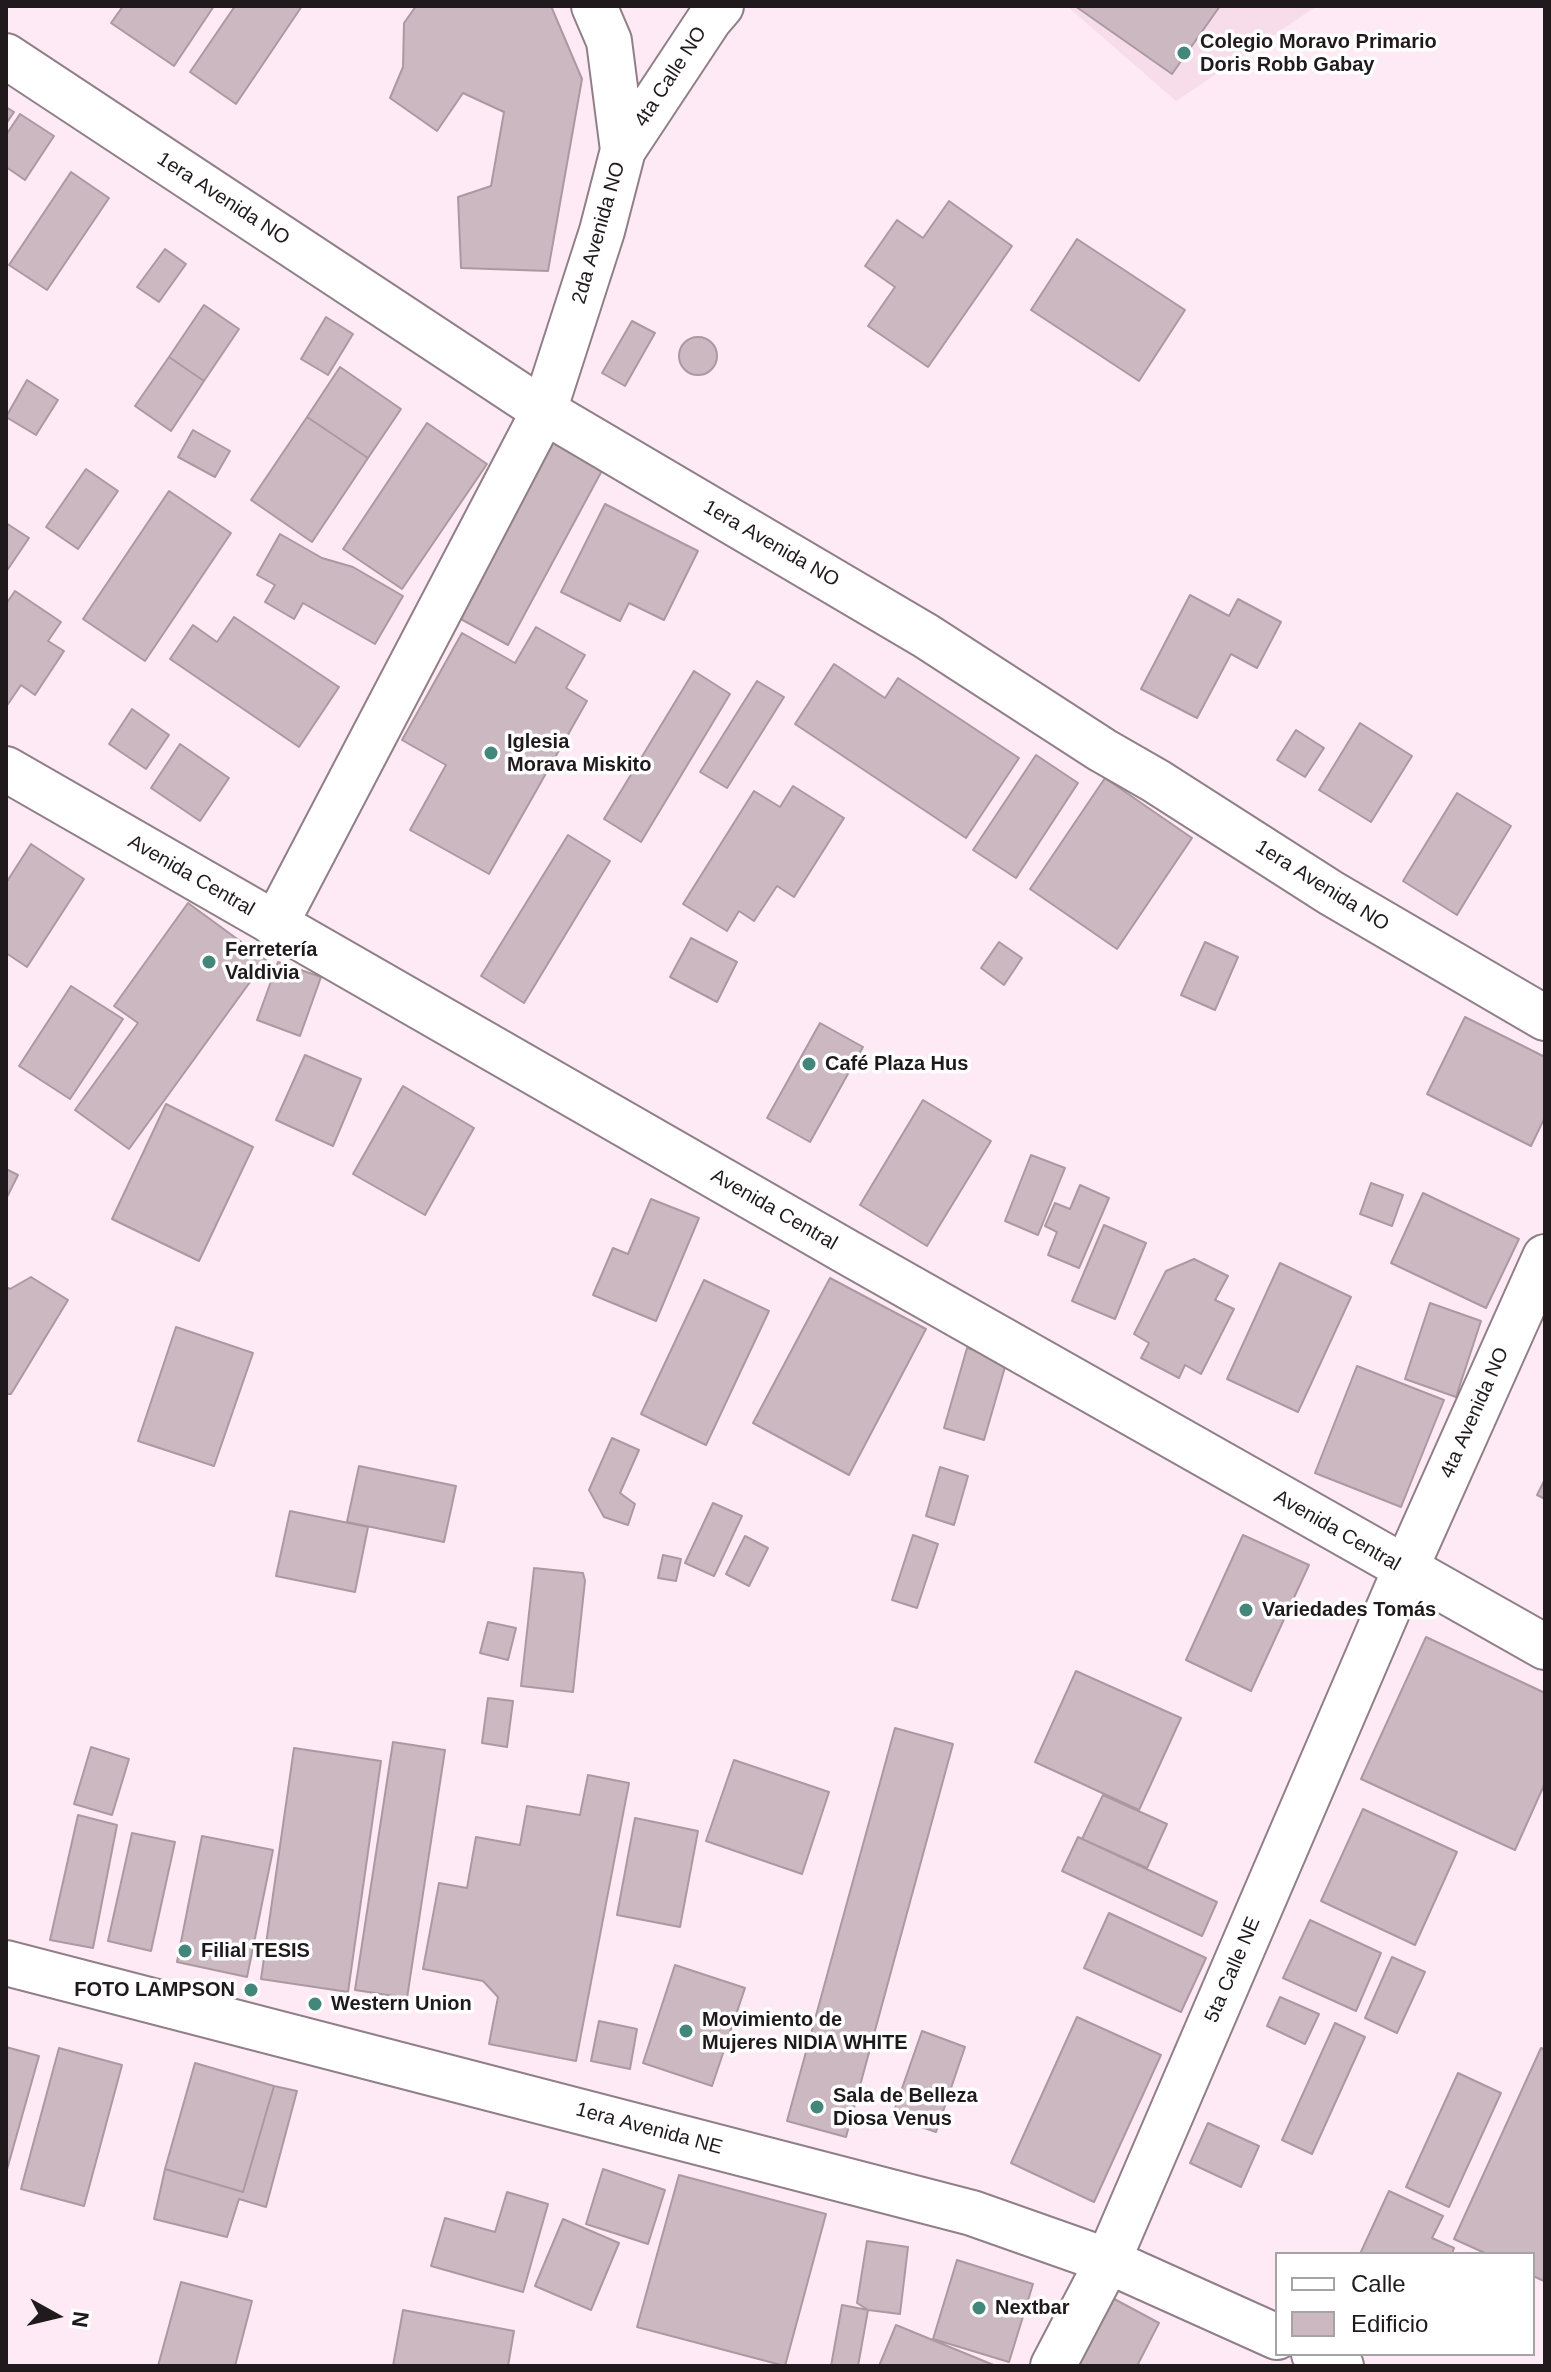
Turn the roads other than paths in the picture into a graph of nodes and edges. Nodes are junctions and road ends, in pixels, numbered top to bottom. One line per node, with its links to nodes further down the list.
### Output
1 (594, 6): 4 (street, 2da Avenida NO)
2 (721, 6): 4 (street, 4ta Calle NO)
3 (6, 56): 5 (street, 1era Avenida NO)
4 (623, 150): 5 (street, 2da Avenida NO)
5 (544, 411): 7 (street, 2da Avenida NO); 8 (street, 1era Avenida NO)
6 (6, 769): 7 (street, Avenida Central)
7 (275, 925): 10 (street, Avenida Central)
8 (1545, 1018)
9 (1545, 1257): 10 (street, 4ta Avenida NO)
10 (1405, 1570): 11 (street, Avenida Central); 13 (street, 5ta Calle NE)
11 (1545, 1647)
12 (6, 1963): 13 (street, 1era Avenida NE)
13 (1108, 2261): 14 (street, 1era Avenida NE); 16 (street, 5ta Calle NE)
14 (1275, 2336)
15 (1318, 2356): 17 (street)
16 (1053, 2366)
17 (1341, 2366)

